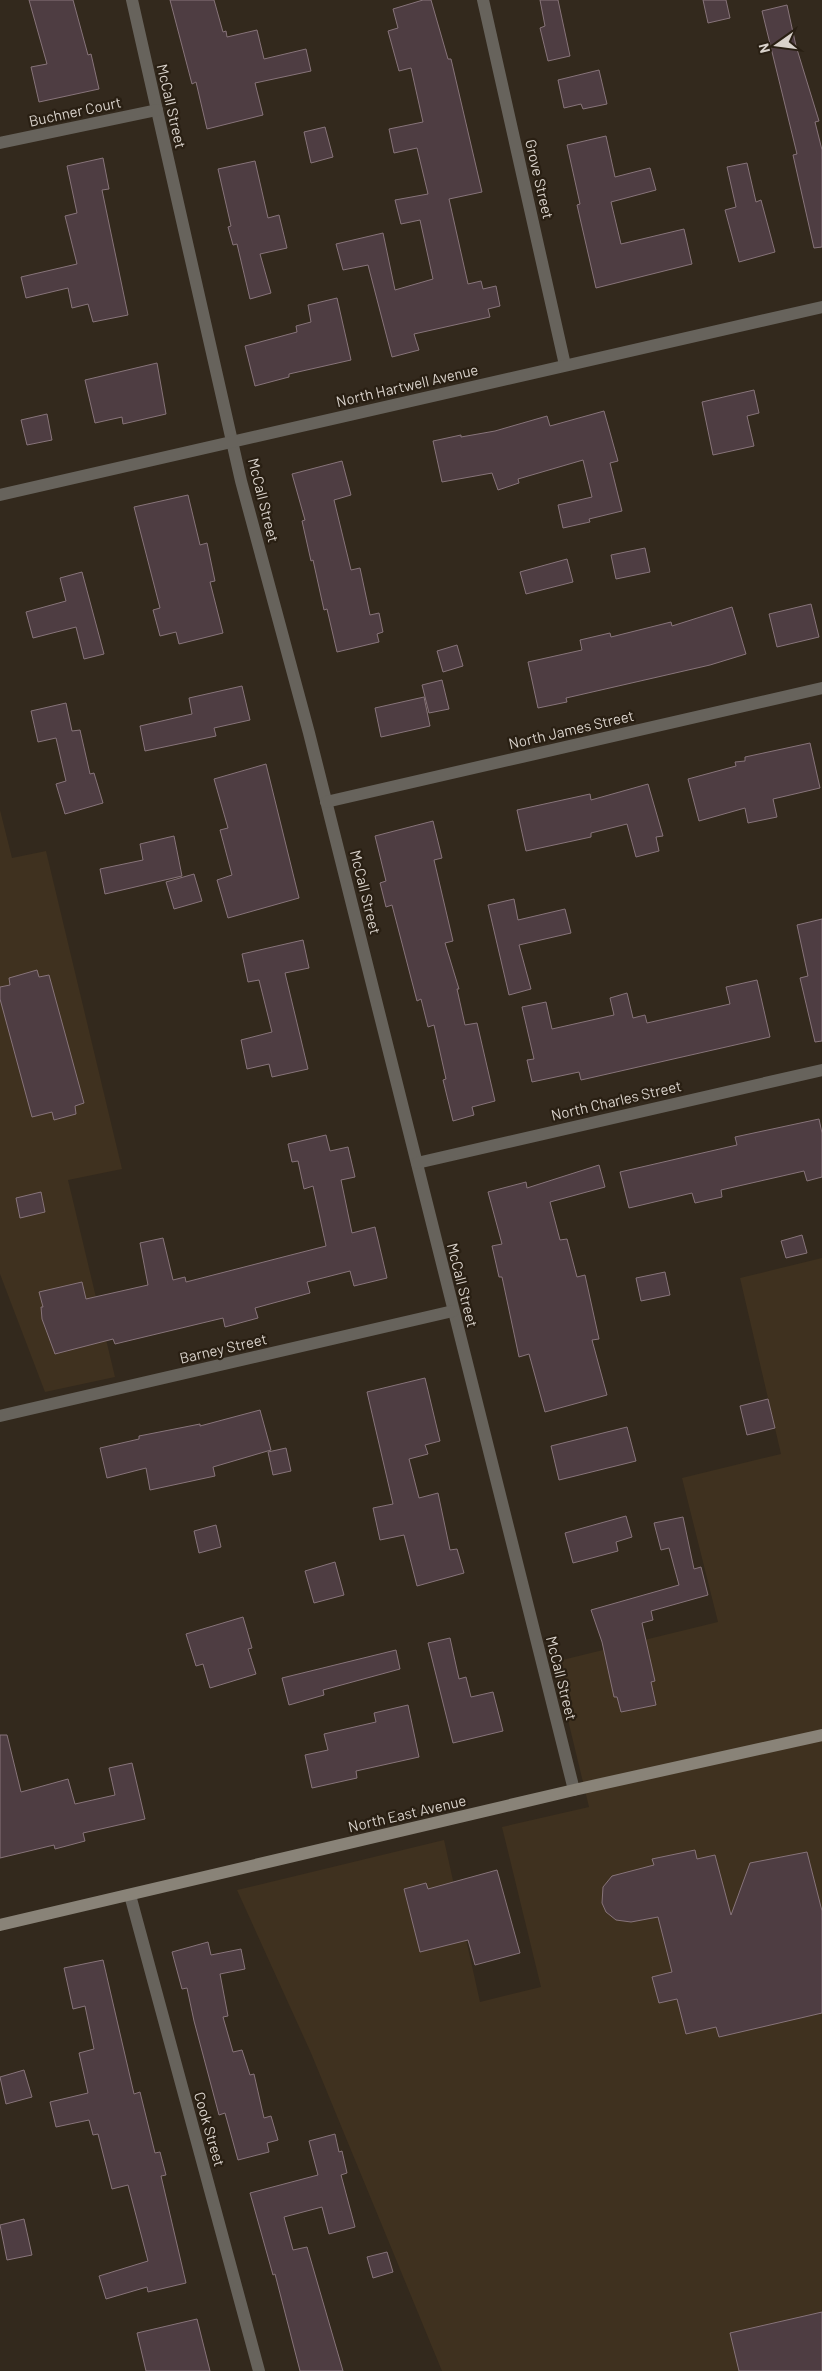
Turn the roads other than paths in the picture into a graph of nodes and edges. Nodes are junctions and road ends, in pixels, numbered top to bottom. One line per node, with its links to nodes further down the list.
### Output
1 (132, 0): 3 (street, McCall Street)
2 (483, 0): 6 (street, Grove Street)
3 (156, 110): 4 (street, Buchner Court); 7 (street, McCall Street)
4 (0, 143)
5 (822, 307): 6 (street, North Hartwell Avenue)
6 (565, 365): 7 (street, North Hartwell Avenue)
7 (233, 442): 8 (street, North Hartwell Avenue); 10 (street, McCall Street)
8 (0, 495)
9 (822, 688): 10 (street, North James Street)
10 (326, 802): 12 (street, McCall Street)
11 (822, 1070): 12 (street, North Charles Street)
12 (418, 1163): 13 (street, McCall Street)
13 (453, 1311): 14 (street, Barney Street); 16 (street, McCall Street)
14 (0, 1416)
15 (822, 1735): 16 (main road, North East Avenue)
16 (574, 1790): 17 (main road, North East Avenue)
17 (130, 1895): 18 (main road, North East Avenue); 19 (street, Cook Street)
18 (0, 1925)
19 (259, 2371)

